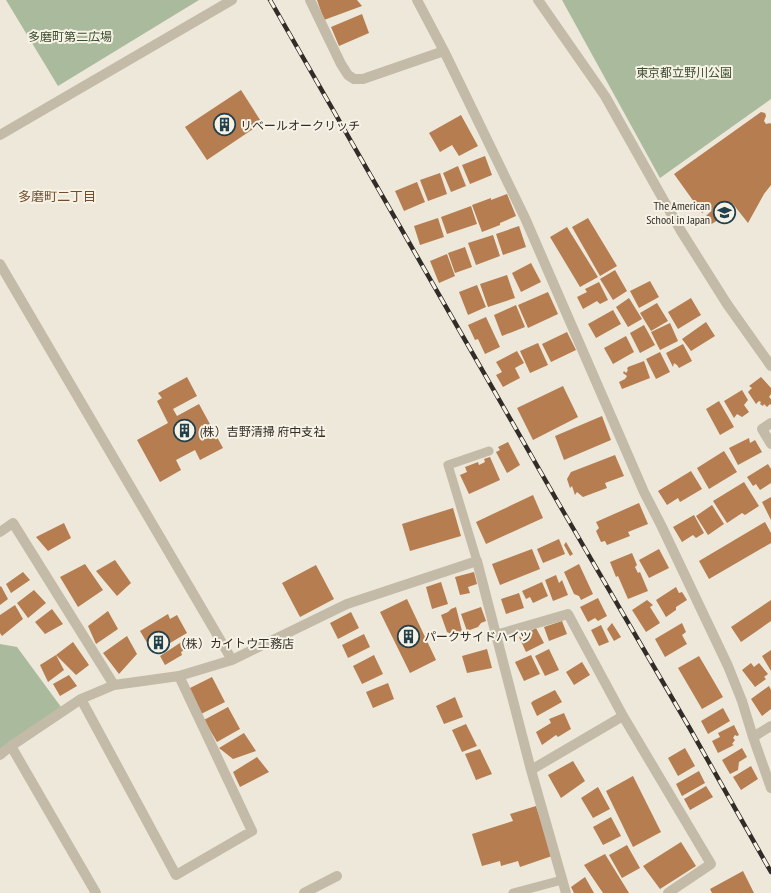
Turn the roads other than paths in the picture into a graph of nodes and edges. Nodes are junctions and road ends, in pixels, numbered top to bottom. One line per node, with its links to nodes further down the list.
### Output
1 (232, 0): 6 (street)
2 (310, 0): 5 (street)
3 (417, 0): 5 (street)
4 (538, 0): 8 (street)
5 (444, 51): 21 (street)
6 (0, 135)
7 (0, 264): 15 (street)
8 (771, 366)
9 (771, 423): 10 (street)
10 (771, 444)
11 (489, 451): 13 (lane)
12 (0, 532): 17 (street)
13 (477, 561): 14 (street); 15 (street)
14 (496, 635): 19 (street); 24 (street)
15 (232, 660): 16 (street)
16 (179, 676): 17 (street); 18 (street)
17 (114, 685): 18 (street)
18 (81, 699): 22 (street)
19 (622, 716): 24 (street); 32 (street)
20 (771, 726): 21 (street)
21 (752, 737): 25 (street)
22 (11, 746): 23 (street); 28 (street)
23 (0, 755)
24 (531, 770): 27 (street)
25 (771, 788)
26 (336, 876): 29 (street)
27 (562, 880): 30 (lane); 31 (street)
28 (96, 893)
29 (304, 893)
30 (514, 893)
31 (566, 893)
32 (668, 893)

